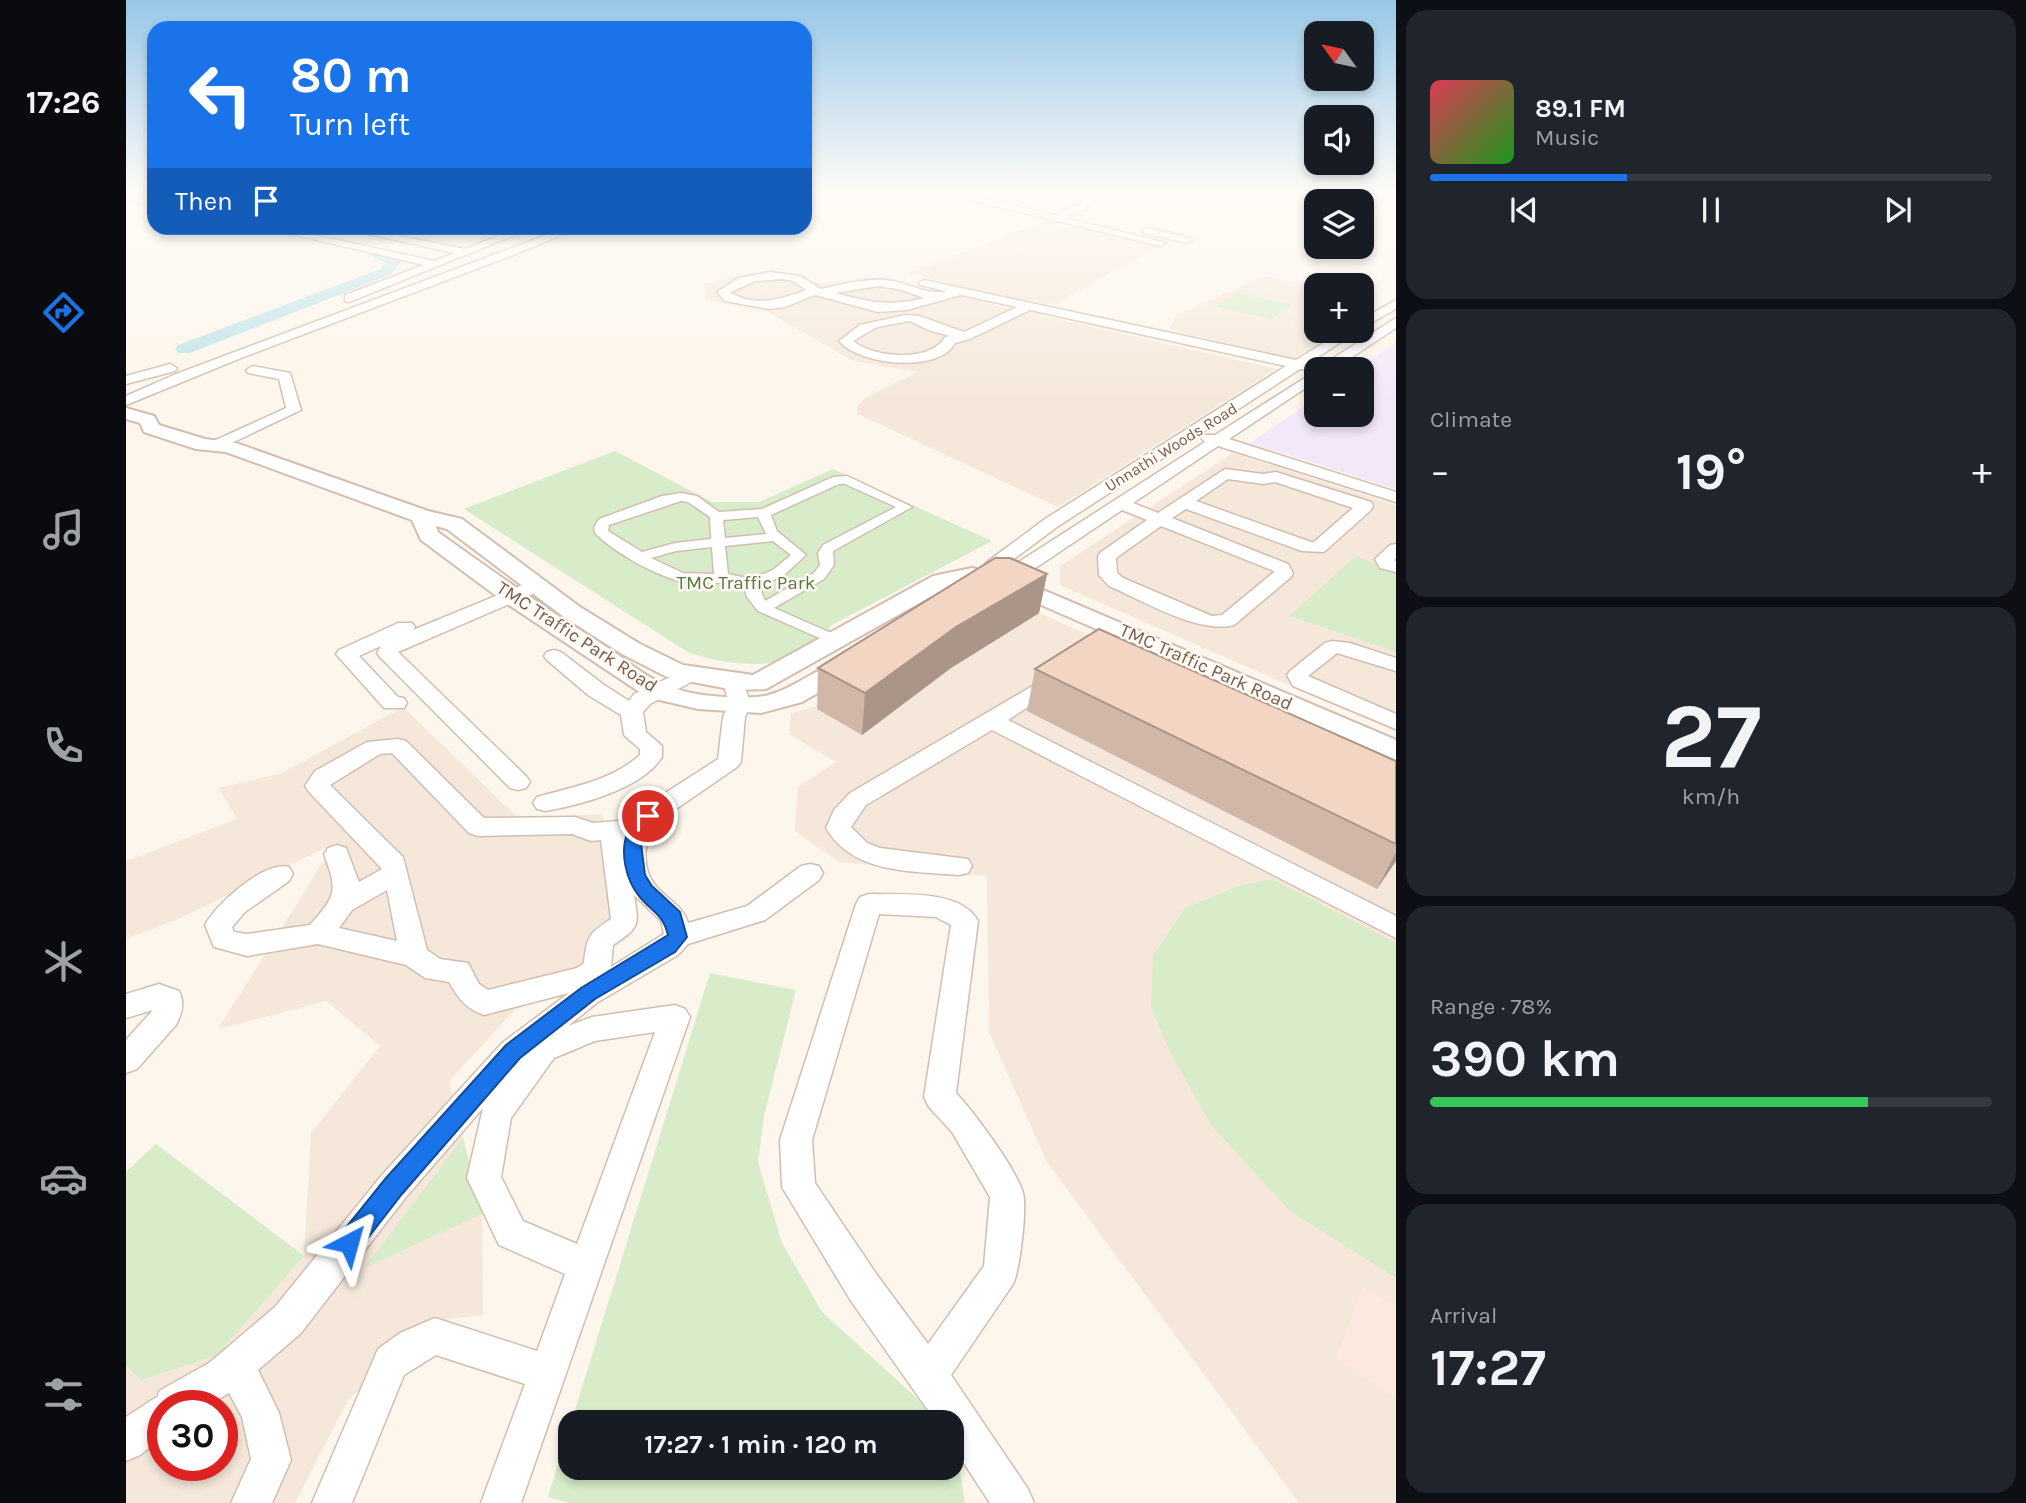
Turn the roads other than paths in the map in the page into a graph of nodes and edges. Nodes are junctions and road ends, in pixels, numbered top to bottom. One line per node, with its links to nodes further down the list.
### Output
1 (422, 261): 4 (street)
2 (442, 261): 4 (street)
3 (490, 261): 5 (street)
4 (435, 264): 5 (street); 25 (street)
5 (466, 271): 24 (street)
6 (924, 283): 8 (street)
7 (817, 292): 7 (street); 9 (street); 12 (street)
8 (957, 292): 9 (street); 13 (street)
9 (935, 298): 12 (street); 14 (street)
10 (1394, 304): 16 (street)
11 (1089, 305): 15 (street)
12 (907, 306): 17 (street)
13 (1028, 306): 14 (street); 15 (street)
14 (1013, 313): 19 (street)
15 (1073, 314): 22 (street)
16 (1374, 316)
17 (915, 319): 19 (street); 19 (street)
18 (1396, 322): 21 (street, Unnathi Woods Road)
19 (965, 336)
20 (1332, 343): 22 (street, Unnathi Woods Road)
21 (1343, 357)
22 (1298, 365): 23 (street); 30 (street, Unnathi Woods Road)
23 (1304, 366)
24 (206, 367): 27 (street); 29 (street); 32 (street)
25 (153, 374): 26 (street); 27 (street)
26 (126, 380)
27 (169, 382): 29 (street)
28 (1304, 383): 31 (street, Unnathi Woods Road)
29 (133, 412): 32 (street, TMC Traffic Park Road)
30 (1193, 433): 31 (street); 48 (street, Unnathi Woods Road)
31 (1218, 441): 33 (street); 35 (street, Unnathi Woods Road)
32 (222, 445): 38 (street, TMC Traffic Park Road)
33 (1389, 495): 36 (street)
34 (1185, 503): 36 (street); 36 (street); 40 (street)
35 (1121, 504): 40 (street); 48 (street, Unnathi Woods Road)
36 (1365, 506)
37 (764, 513): 39 (street); 41 (street); 52 (street)
38 (421, 516): 47 (street, TMC Traffic Park Road); 50 (street, TMC Traffic Park Road)
39 (716, 516): 42 (street); 44 (street)
40 (1161, 520): 40 (street)
41 (773, 537): 42 (street); 49 (street)
42 (718, 544): 44 (street); 46 (street)
43 (1396, 549): 45 (street)
44 (641, 557): 46 (street)
45 (1396, 567)
46 (721, 578): 49 (street)
47 (532, 581): 50 (street); 59 (street, TMC Traffic Park Road)
48 (995, 581): 51 (street); 54 (street); 66 (street, TMC Traffic Park Road)
49 (751, 584): 52 (street)
50 (505, 592): 53 (street); 61 (street, TMC Traffic Park Road); 62 (street)
51 (959, 600)
52 (763, 608): 54 (street)
53 (467, 615): 67 (street)
54 (832, 639): 60 (street)
55 (865, 655): 60 (street, TMC Traffic Park Road)
56 (554, 656): 63 (street)
57 (1396, 665): 65 (street)
58 (1072, 670): 64 (street)
59 (690, 675): 60 (street, TMC Traffic Park Road); 61 (street)
60 (744, 690): 61 (street, TMC Traffic Park Road); 69 (street)
61 (656, 691): 63 (street)
62 (396, 703)
63 (632, 712): 68 (street)
64 (992, 721): 71 (street); 77 (street)
65 (1396, 722)
66 (1396, 751)
67 (518, 782)
68 (545, 803)
69 (625, 830): 72 (street); 75 (street)
70 (337, 854): 76 (street)
71 (959, 866)
72 (396, 873): 76 (street); 80 (street)
73 (810, 873): 79 (street)
74 (280, 874): 78 (street)
75 (628, 880): 79 (street); 80 (street)
76 (345, 902): 78 (street)
77 (1396, 928)
78 (317, 934): 80 (street)
79 (678, 937): 84 (street)
80 (414, 956)
81 (126, 1006): 82 (street)
82 (126, 1060)
83 (586, 1265): 83 (street); 85 (street)
84 (234, 1365): 87 (street); 90 (street)
85 (548, 1373): 91 (street); 92 (street)
86 (928, 1375): 86 (street); 93 (street)
87 (198, 1390)
88 (147, 1425): 89 (street)
89 (126, 1441)
90 (251, 1503)
91 (332, 1503)
92 (501, 1503)
93 (1014, 1503)

